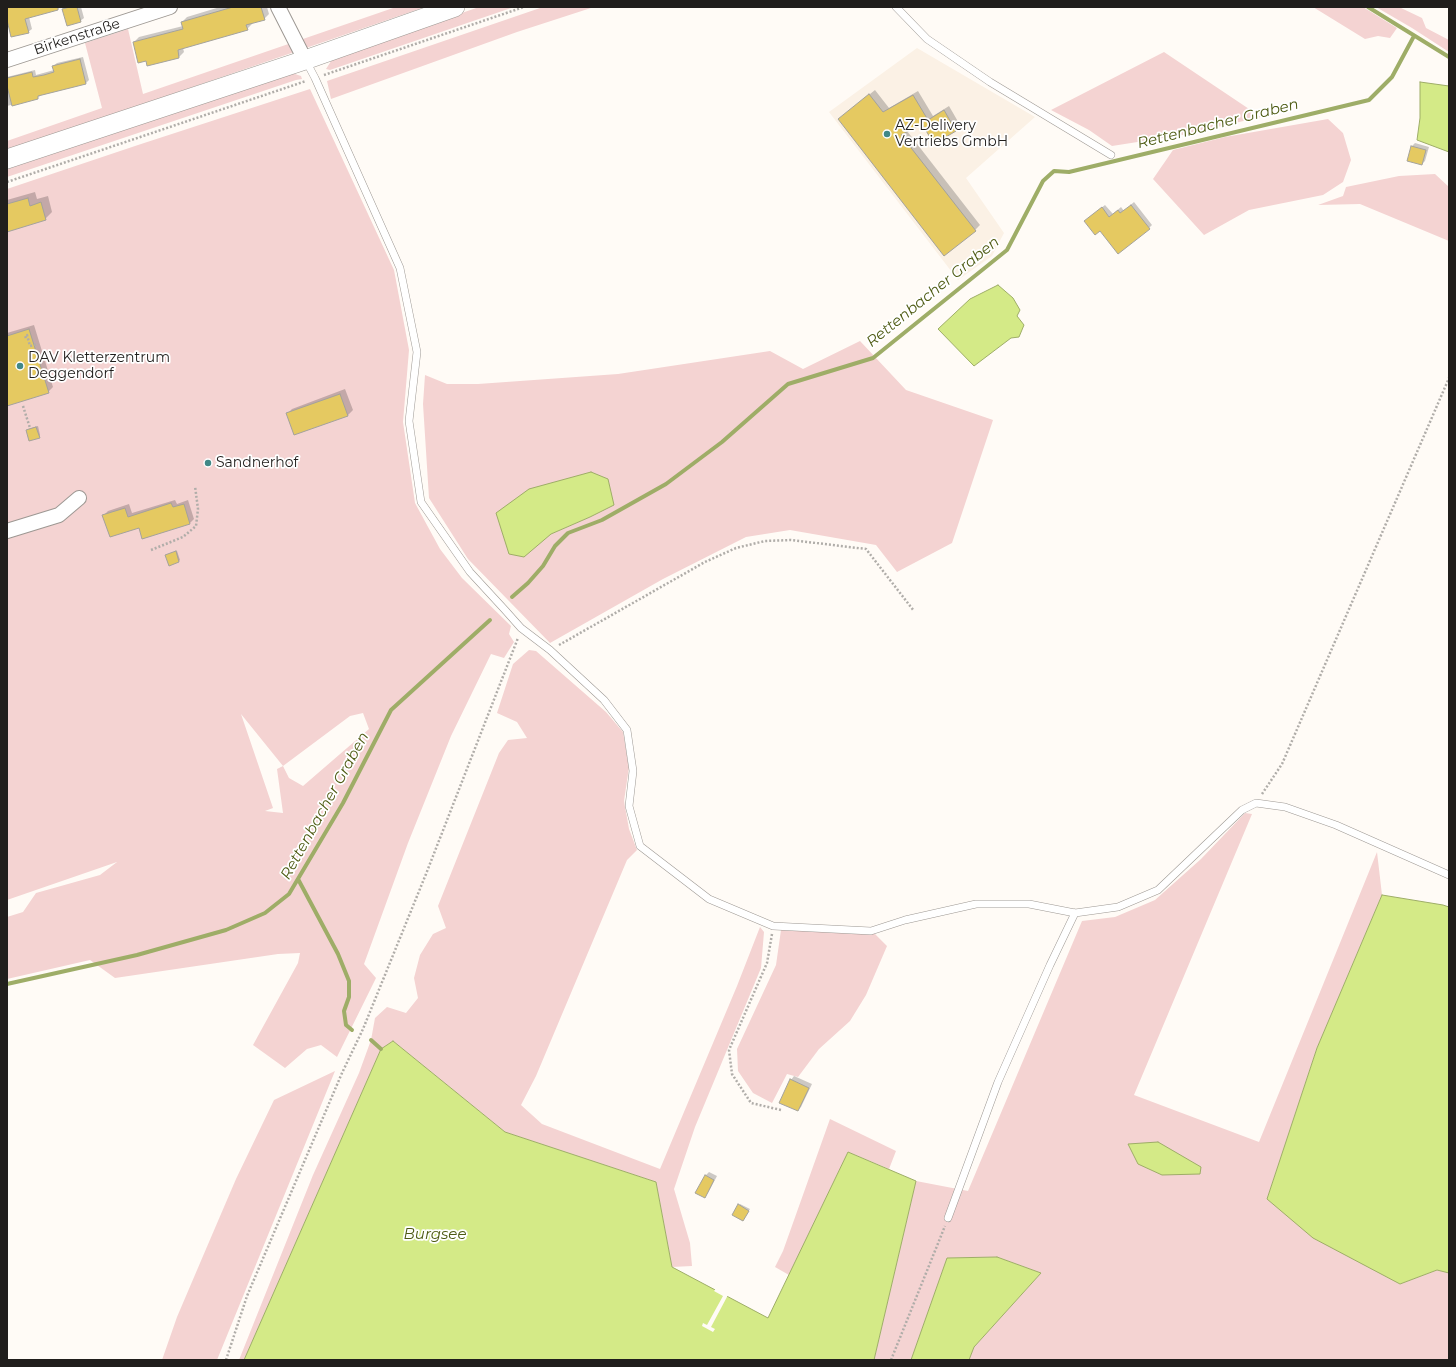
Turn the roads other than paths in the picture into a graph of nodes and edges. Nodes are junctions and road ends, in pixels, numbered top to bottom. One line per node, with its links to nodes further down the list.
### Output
1 (170, 7): 5 (street, Birkenstraße)
2 (278, 7): 6 (street)
3 (455, 7): 6 (main road)
4 (896, 7): 7 (lane)
5 (7, 60)
6 (305, 60): 8 (main road); 12 (lane)
7 (1111, 155)
8 (7, 160)
9 (79, 498): 10 (street)
10 (7, 531)
11 (1449, 875): 12 (lane)
12 (1075, 913): 13 (lane)
13 (948, 1218)

